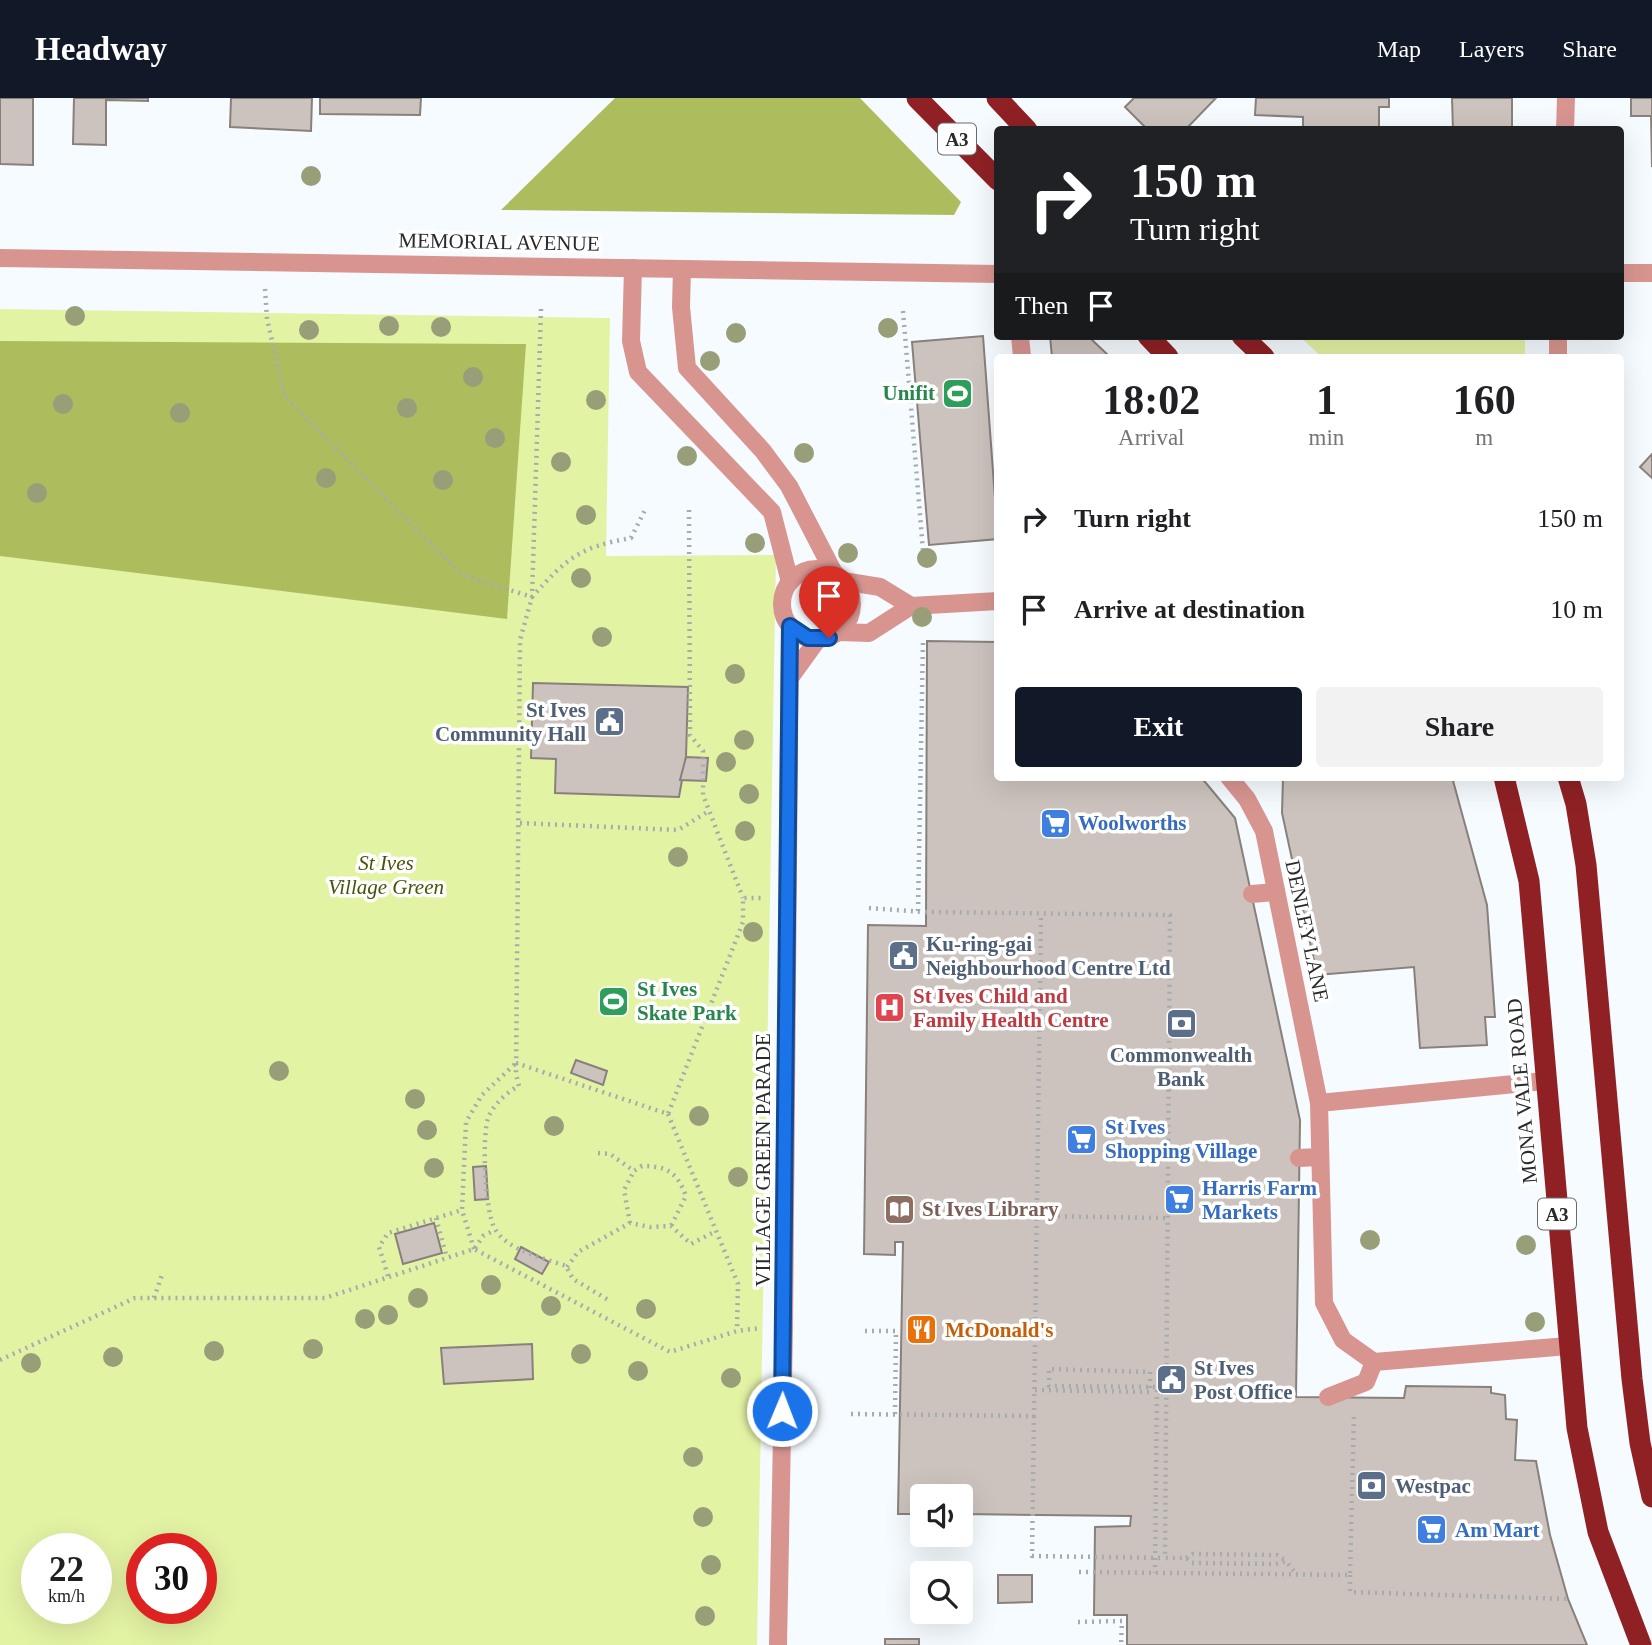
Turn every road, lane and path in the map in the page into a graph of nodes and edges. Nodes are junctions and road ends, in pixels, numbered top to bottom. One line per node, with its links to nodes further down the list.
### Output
1 (917, 98): 6 (highway, A3)
2 (996, 98): 4 (highway)
3 (1566, 98): 5 (street)
4 (1023, 126)
5 (1566, 126)
6 (994, 176)
7 (0, 258): 8 (street, MEMORIAL AVENUE)
8 (264, 260): 9 (street, MEMORIAL AVENUE); 25 (path)
9 (633, 268): 10 (street, MEMORIAL AVENUE); 24 (street)
10 (682, 269): 13 (street, MEMORIAL AVENUE); 23 (street)
11 (1624, 273): 12 (street)
12 (1652, 273)
13 (994, 274)
14 (541, 309): 25 (path)
15 (904, 311): 22 (path)
16 (1152, 340): 18 (highway)
17 (1246, 340): 19 (highway)
18 (1165, 354)
19 (1261, 354)
20 (645, 510): 25 (path)
21 (689, 510): 36 (path)
22 (923, 563)
23 (838, 577): 24 (street); 27 (street); 29 (street)
24 (790, 582): 28 (street)
25 (532, 597): 37 (path)
26 (994, 601): 27 (street)
27 (911, 607): 29 (street)
28 (790, 626): 30 (street); 32 (street, VILLAGE GREEN PARADE)
29 (839, 632): 30 (street)
30 (818, 639): 32 (street)
31 (923, 640): 43 (path)
32 (792, 675): 90 (street, VILLAGE GREEN PARADE)
33 (1232, 781): 38 (street, DENLEY LANE)
34 (1505, 781): 46 (highway, MONA VALE ROAD / A3)
35 (1569, 781): 80 (highway)
36 (709, 811): 37 (path); 40 (path)
37 (520, 822): 45 (path)
38 (1276, 892): 39 (street); 47 (street, DENLEY LANE)
39 (1252, 894)
40 (743, 898): 41 (path); 48 (path)
41 (767, 898)
42 (869, 908): 43 (path)
43 (918, 911): 44 (path)
44 (1041, 913): 54 (path); 56 (path)
45 (516, 1063): 48 (path); 53 (path); 59 (path)
46 (1545, 1081): 47 (street); 71 (highway, MONA VALE ROAD / A3)
47 (1319, 1103): 50 (street, DENLEY LANE)
48 (668, 1114): 60 (path)
49 (598, 1153): 52 (path)
50 (1320, 1157): 51 (street); 73 (street, DENLEY LANE)
51 (1299, 1158)
52 (634, 1171): 57 (path); 58 (path)
53 (462, 1210): 55 (path); 61 (path)
54 (1037, 1216): 56 (path); 74 (path)
55 (436, 1218): 62 (path); 65 (path)
56 (1167, 1218): 81 (path)
57 (630, 1223): 58 (path); 63 (path)
58 (671, 1226): 60 (path)
59 (495, 1230): 61 (path); 63 (path)
60 (716, 1231): 70 (path)
61 (474, 1249): 62 (path); 70 (path)
62 (447, 1258): 65 (path)
63 (566, 1267): 67 (path)
64 (163, 1272): 66 (path)
65 (388, 1277): 66 (path)
66 (154, 1298): 72 (path)
67 (610, 1301)
68 (760, 1328): 70 (path)
69 (865, 1331): 77 (path)
70 (737, 1332)
71 (1568, 1346): 73 (street); 92 (highway, MONA VALE ROAD / A3)
72 (0, 1360)
73 (1374, 1362): 75 (street)
74 (1035, 1390): 79 (path); 85 (path)
75 (1328, 1397)
76 (1354, 1412): 87 (path)
77 (895, 1414): 78 (path); 79 (path)
78 (850, 1415)
79 (1034, 1416): 81 (path)
80 (1652, 1497)
81 (1165, 1558): 82 (path)
82 (1186, 1558): 83 (path); 83 (path)
83 (1286, 1561): 86 (path)
84 (1079, 1572): 85 (path)
85 (1155, 1573): 86 (path)
86 (1297, 1575): 87 (path)
87 (1350, 1575): 88 (path)
88 (1568, 1599)
89 (1078, 1622): 91 (path)
90 (778, 1645)
91 (1122, 1645)
92 (1641, 1645)

